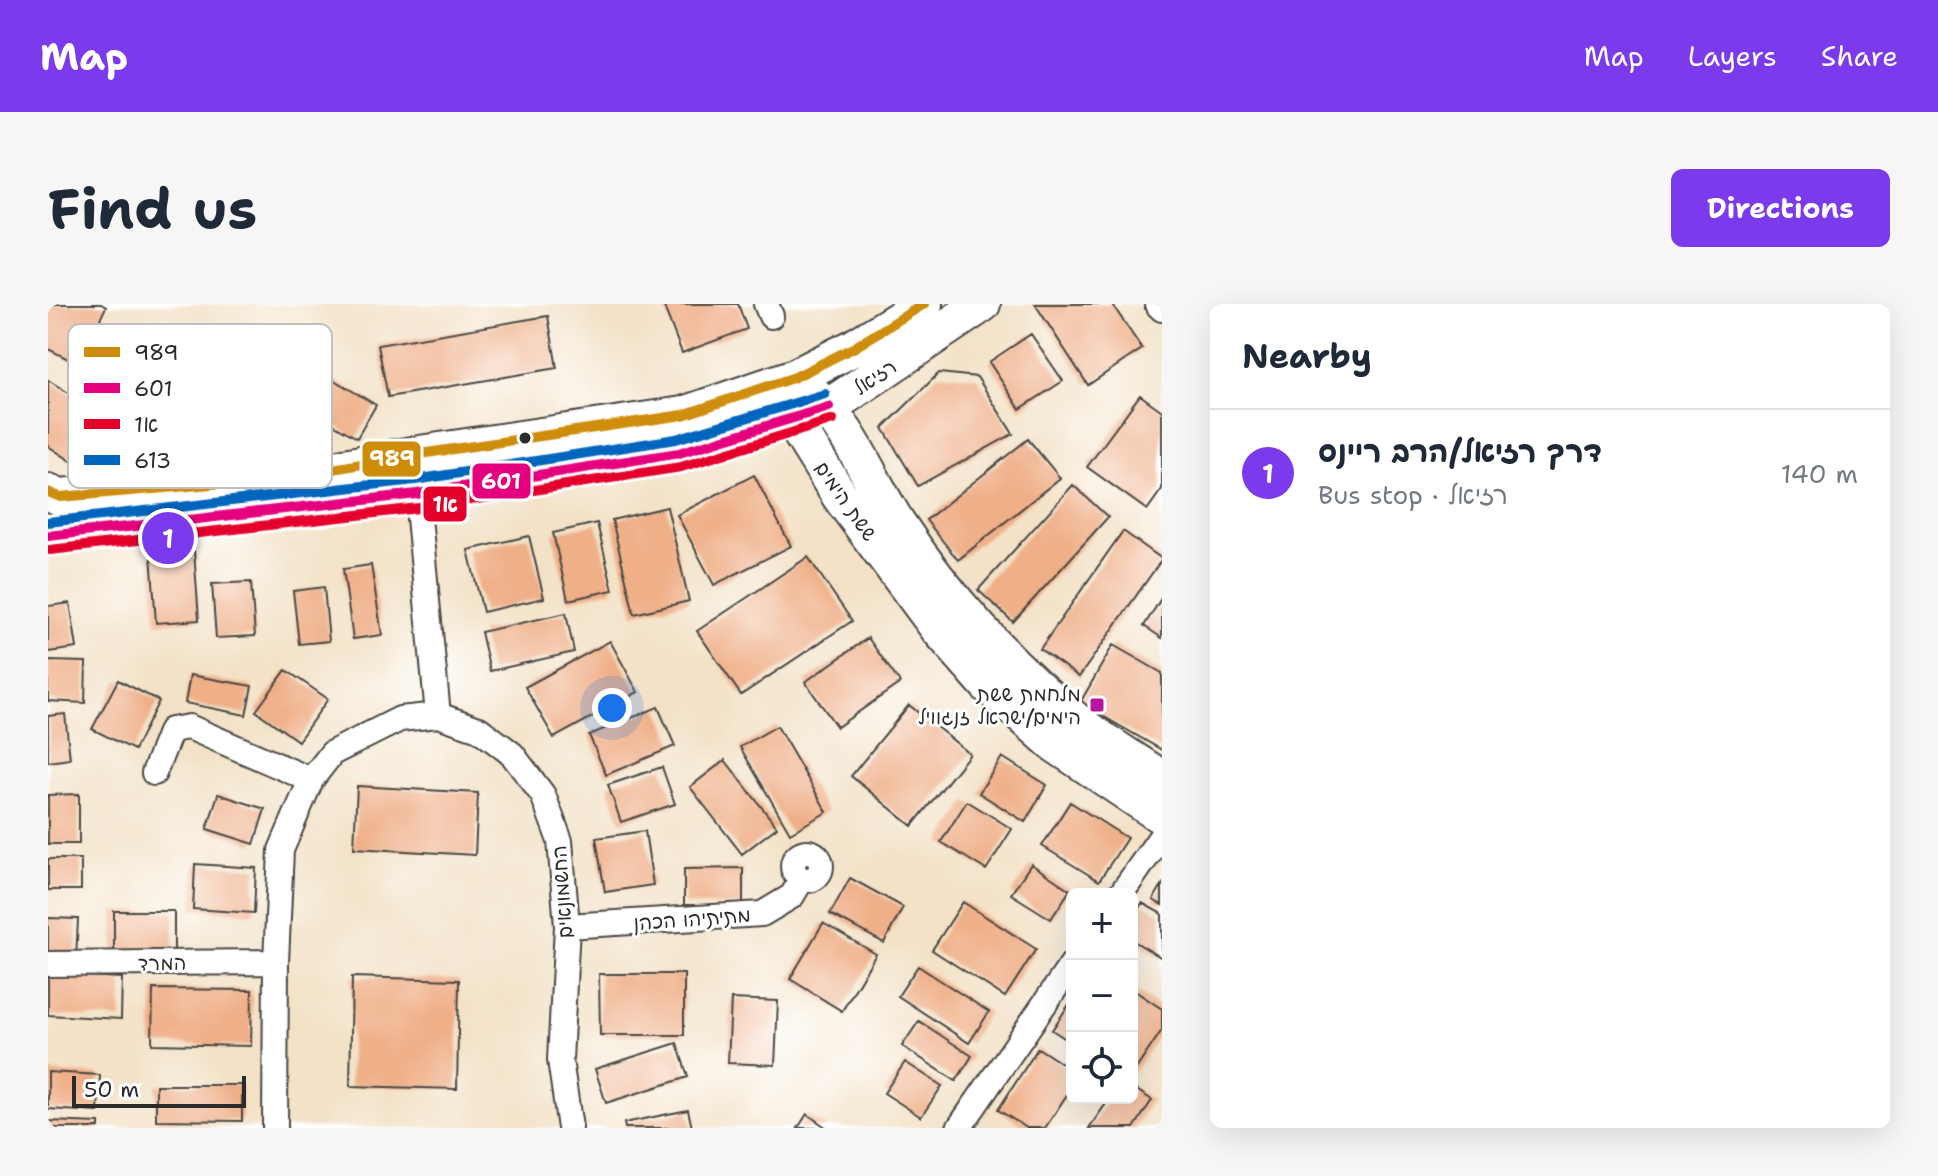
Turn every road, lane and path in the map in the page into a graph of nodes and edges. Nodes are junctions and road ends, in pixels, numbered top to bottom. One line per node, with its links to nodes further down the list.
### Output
1 (924, 304): 5 (main road, רזיאל)
2 (982, 304): 6 (main road, רזיאל)
3 (1157, 304): 4 (street)
4 (1162, 309)
5 (795, 377): 7 (main road, ששת הימים); 8 (main road); 10 (main road, רזיאל)
6 (871, 380): 7 (main road, רזיאל); 15 (main road)
7 (829, 407): 8 (main road, רזיאל); 15 (main road, ששת הימים)
8 (792, 419): 9 (main road, רזיאל); 16 (main road, ששת הימים)
9 (750, 432): 14 (main road, רזיאל); 16 (main road)
10 (413, 455): 11 (main road, רזיאל); 14 (street)
11 (332, 469)
12 (165, 488): 13 (main road, רזיאל)
13 (48, 492)
14 (417, 494): 17 (main road, רזיאל); 18 (street)
15 (880, 494): 20 (main road, ששת הימים)
16 (840, 496): 22 (main road, ששת הימים)
17 (48, 536)
18 (438, 715): 21 (street, החשמונאים); 26 (street, החשמונאים)
19 (154, 773): 21 (street)
20 (1162, 779)
21 (311, 780): 27 (street, החשמונאים)
22 (1162, 816)
23 (1162, 835): 25 (street)
24 (802, 879): 26 (street, מתיתיהו הכהן)
25 (1125, 888)
26 (567, 926): 31 (street, החשמונאים)
27 (276, 962): 28 (street, המרד); 30 (street, החשמונאים)
28 (48, 964)
29 (1066, 973): 32 (street)
30 (275, 1128)
31 (570, 1128)
32 (959, 1128)

